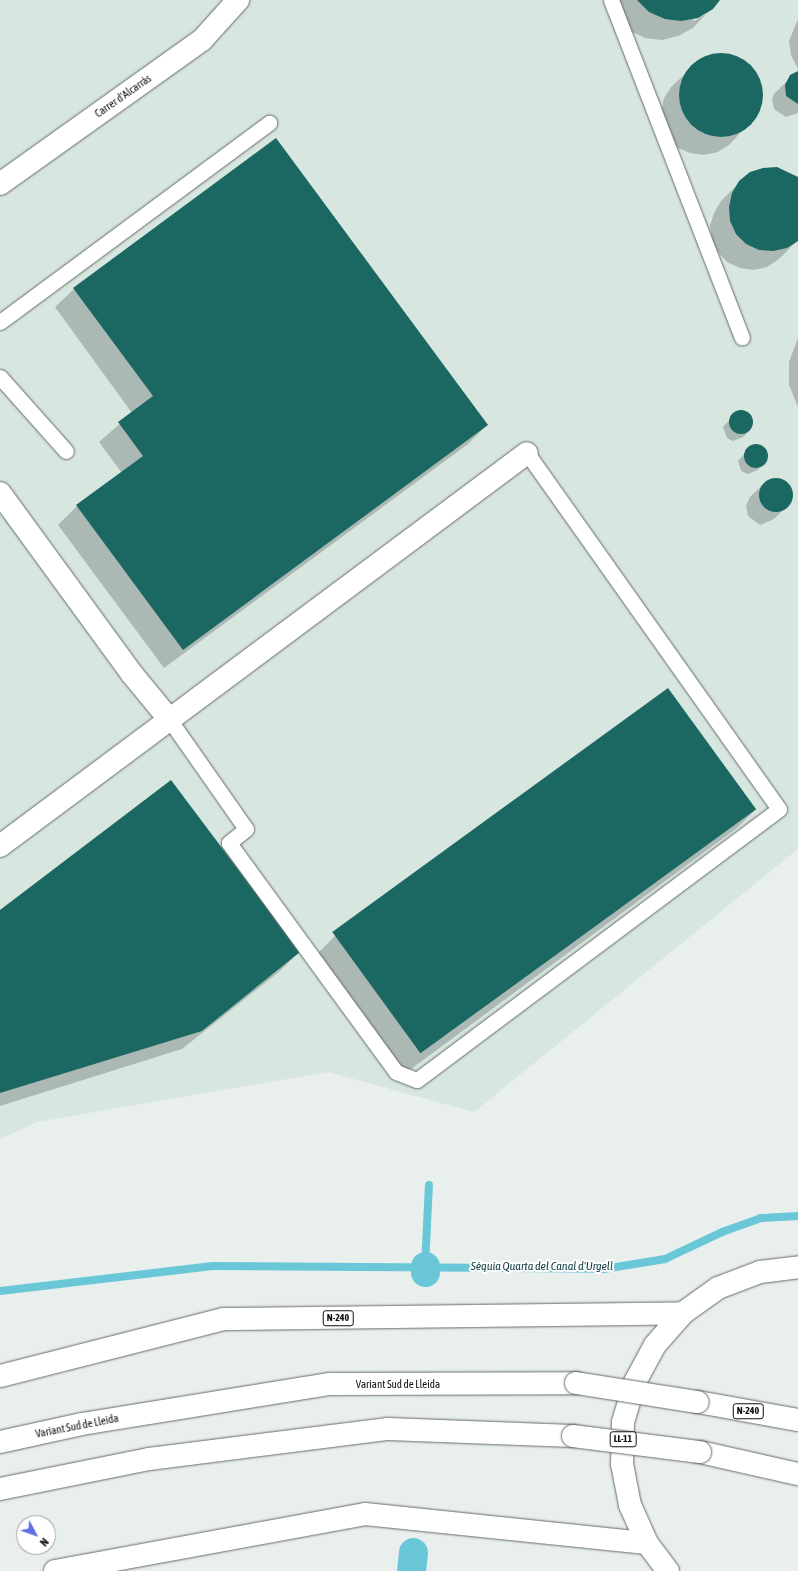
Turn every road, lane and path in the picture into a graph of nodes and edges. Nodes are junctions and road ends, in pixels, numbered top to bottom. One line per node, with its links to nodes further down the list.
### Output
1 (238, 0): 4 (main road, Carrer d'Alcarràs)
2 (611, 0): 6 (lane)
3 (269, 123): 5 (lane)
4 (0, 184)
5 (0, 322)
6 (742, 337)
7 (0, 377): 8 (lane)
8 (66, 451)
9 (527, 453): 11 (main road); 11 (lane)
10 (0, 493): 11 (main road)
11 (169, 719): 12 (main road)
12 (0, 846)
13 (798, 1267): 14 (main road, LL-11)
14 (683, 1313): 15 (main road, N-240); 20 (main road, LL-11)
15 (0, 1376)
16 (798, 1420): 17 (main road, Variant Sud de Lleida / N-240, bridge)
17 (0, 1442)
18 (798, 1474): 19 (main road, bridge)
19 (0, 1489)
20 (647, 1544): 21 (main road); 22 (main road, LL-11)
21 (55, 1571)
22 (668, 1571)

